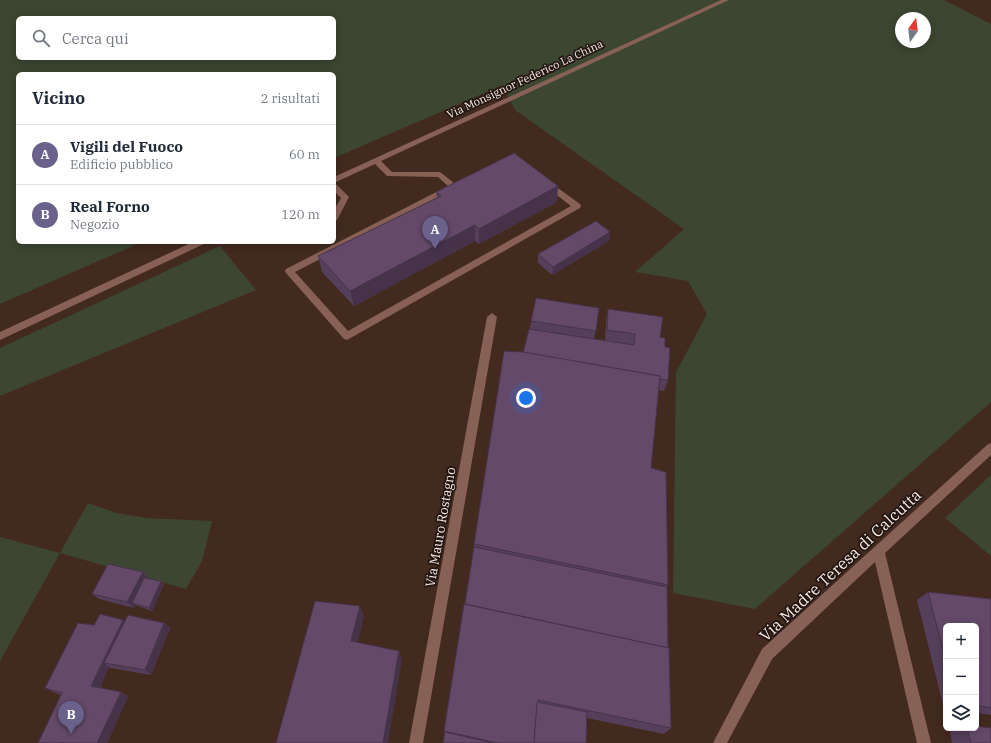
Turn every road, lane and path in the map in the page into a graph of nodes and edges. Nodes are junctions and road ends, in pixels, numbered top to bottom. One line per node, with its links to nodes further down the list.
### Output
1 (726, 0): 2 (street, Via Monsignor Federico La China)
2 (376, 161): 3 (street, Via Monsignor Federico La China); 4 (street)
3 (336, 179)
4 (454, 187): 7 (street); 9 (street)
5 (336, 188): 6 (street)
6 (336, 214)
7 (337, 241)
8 (198, 244): 11 (street)
9 (332, 244)
10 (492, 317): 14 (street, Via Mauro Rostagno)
11 (0, 336)
12 (991, 448): 13 (street, Via Madre Teresa di Calcutta)
13 (879, 552): 15 (street, Via Madre Teresa di Calcutta); 16 (street)
14 (416, 743)
15 (720, 743)
16 (924, 743)

